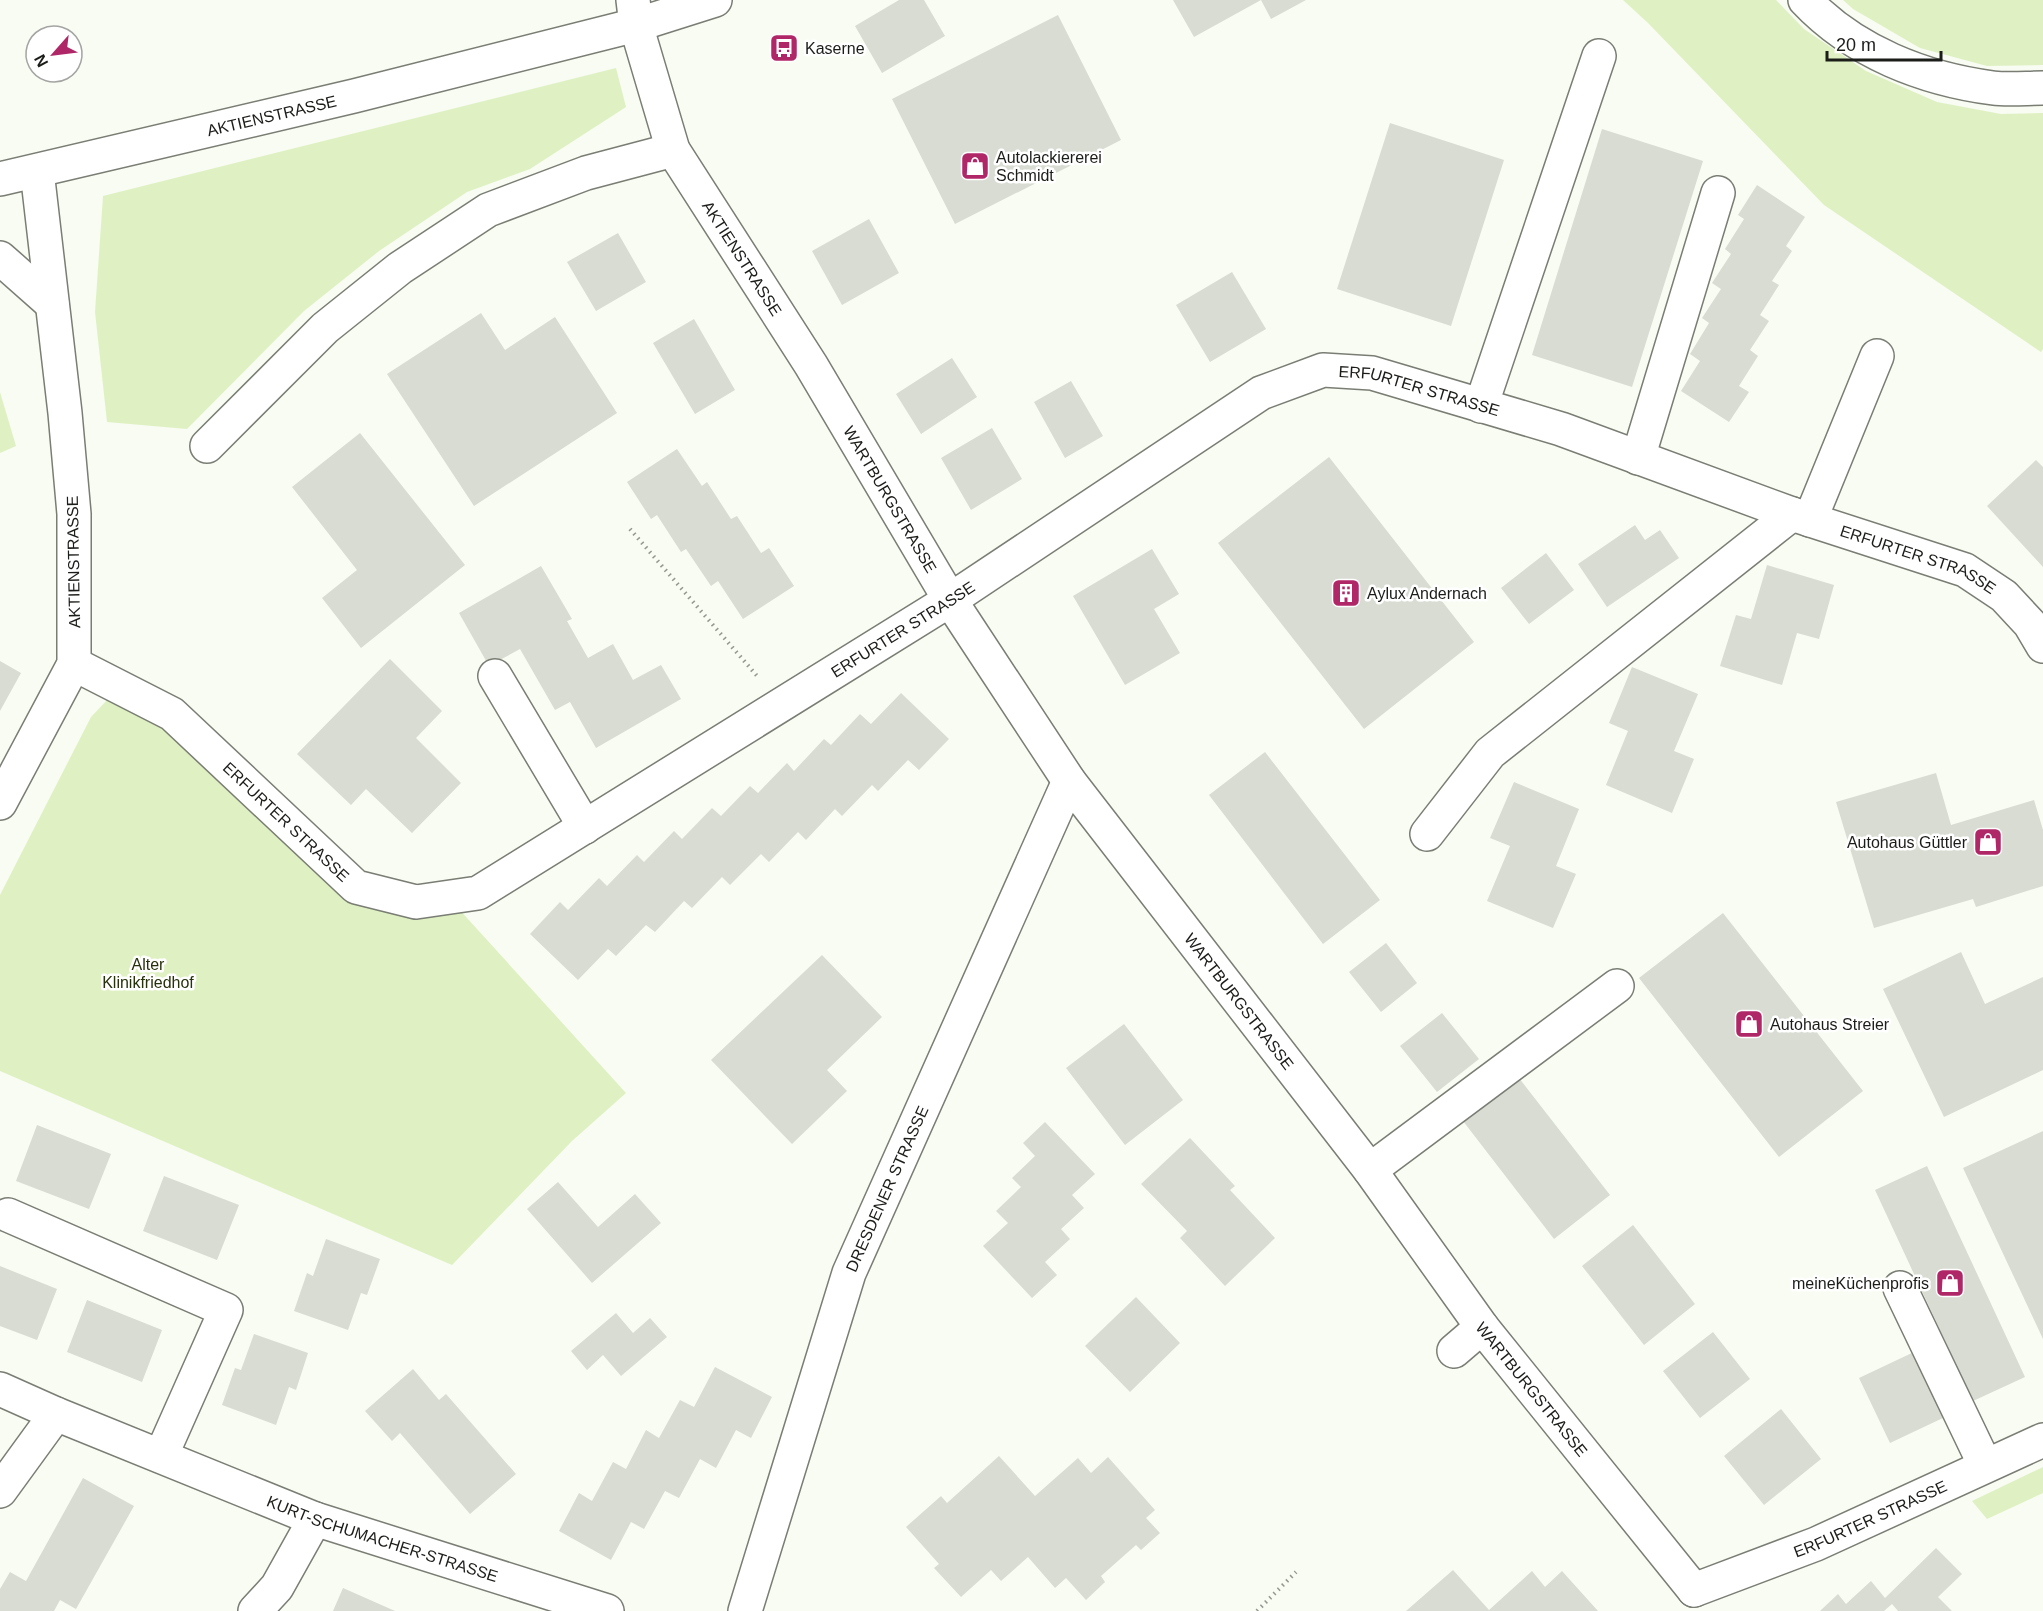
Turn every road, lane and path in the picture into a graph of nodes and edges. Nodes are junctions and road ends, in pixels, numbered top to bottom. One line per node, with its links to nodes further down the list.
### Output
1 (715, 0): 3 (main road, AKTIENSTRASSE)
2 (1805, 0): 5 (main road)
3 (635, 13): 6 (main road, AKTIENSTRASSE); 7 (main road, AKTIENSTRASSE)
4 (1599, 56): 14 (main road)
5 (2043, 88)
6 (673, 150): 13 (main road, AKTIENSTRASSE); 15 (main road)
7 (37, 171): 8 (main road); 11 (main road, AKTIENSTRASSE)
8 (0, 179)
9 (1718, 193): 16 (main road)
10 (0, 258): 11 (main road)
11 (52, 304): 21 (main road, AKTIENSTRASSE)
12 (1877, 356): 17 (main road)
13 (811, 365): 19 (main road, WARTBURGSTRASSE)
14 (1481, 406): 16 (main road, ERFURTER STRASSE); 19 (main road, ERFURTER STRASSE)
15 (207, 446)
16 (1638, 458): 17 (main road, ERFURTER STRASSE)
17 (1801, 517): 20 (main road, ERFURTER STRASSE); 27 (main road)
18 (630, 529): 23 (path)
19 (950, 600): 23 (main road, ERFURTER STRASSE); 24 (main road, WARTBURGSTRASSE)
20 (2039, 627)
21 (74, 664): 25 (main road, AKTIENSTRASSE); 26 (main road, ERFURTER STRASSE)
22 (495, 676): 26 (main road)
23 (782, 705): 26 (main road, ERFURTER STRASSE)
24 (1069, 781): 29 (main road, WARTBURGSTRASSE); 45 (main road, DRESDENER STRASSE)
25 (0, 803)
26 (585, 827)
27 (1427, 834)
28 (1617, 986): 29 (main road)
29 (1370, 1170): 32 (main road, WARTBURGSTRASSE)
30 (8, 1215): 37 (main road)
31 (1899, 1288): 38 (main road)
32 (1482, 1327): 33 (main road); 42 (main road, WARTBURGSTRASSE)
33 (1454, 1351)
34 (0, 1389): 35 (main road, KURT-SCHUMACHER-STRASSE)
35 (56, 1414): 37 (main road, KURT-SCHUMACHER-STRASSE); 39 (main road)
36 (2043, 1440): 38 (main road, ERFURTER STRASSE)
37 (161, 1456): 40 (main road, KURT-SCHUMACHER-STRASSE)
38 (1985, 1465): 42 (main road, ERFURTER STRASSE)
39 (0, 1491)
40 (315, 1519): 43 (main road); 44 (main road, KURT-SCHUMACHER-STRASSE)
41 (1296, 1572): 46 (path)
42 (1691, 1600)
43 (255, 1611)
44 (607, 1611)
45 (745, 1611)
46 (1257, 1611)

